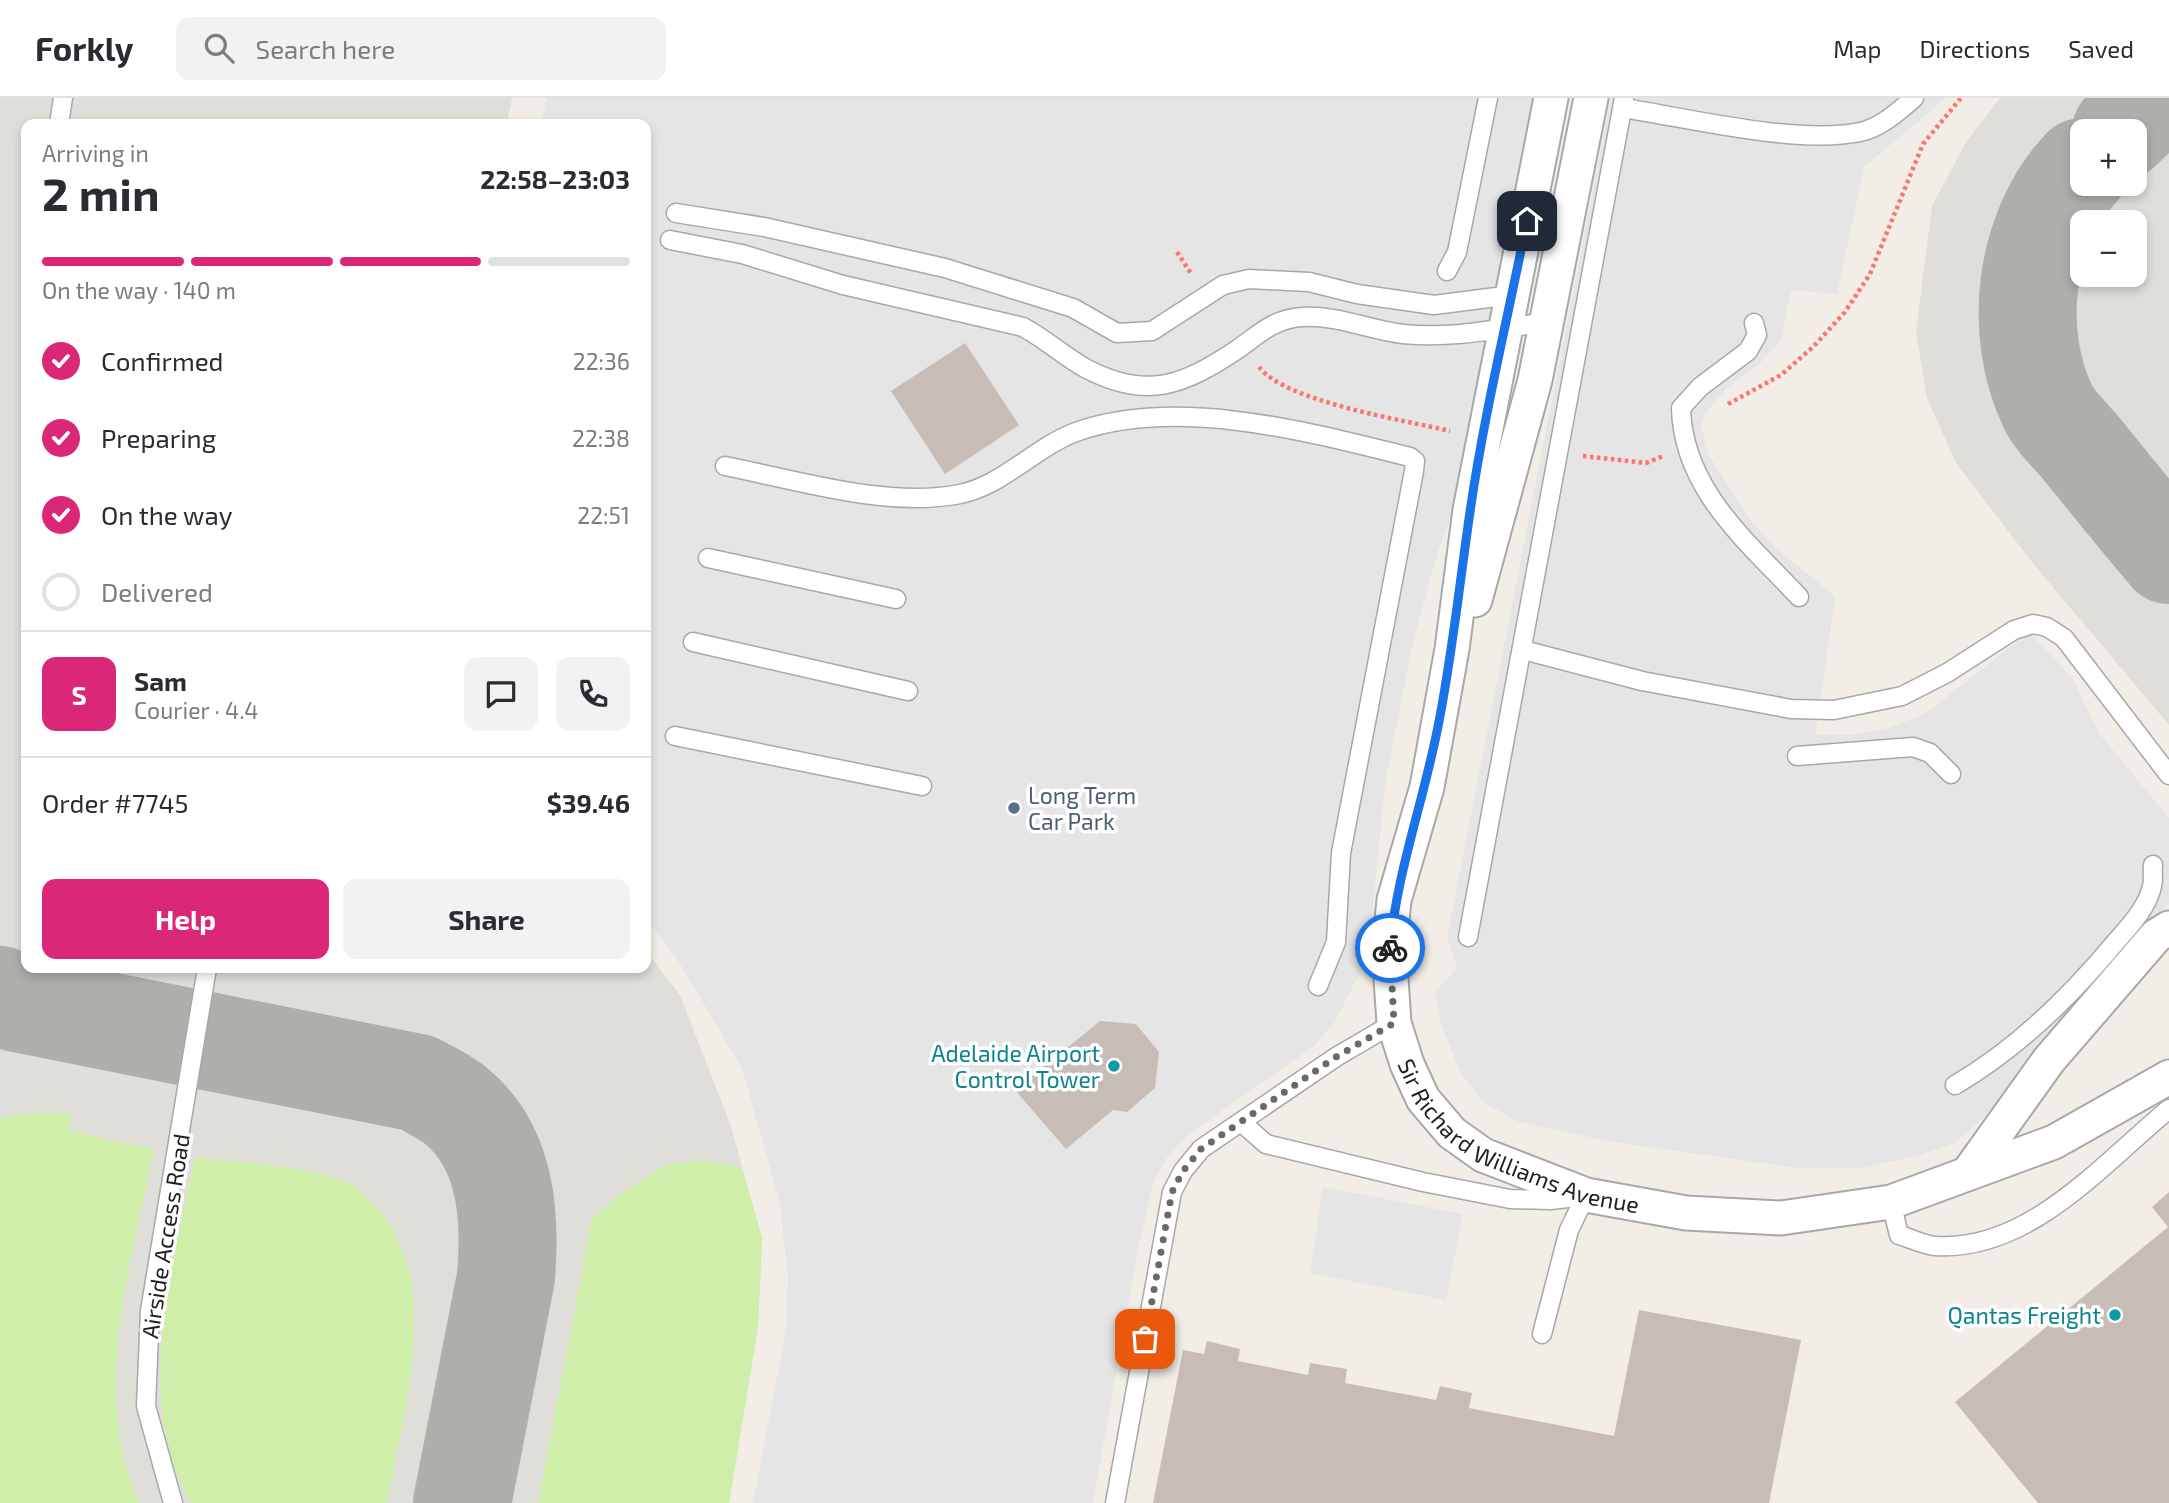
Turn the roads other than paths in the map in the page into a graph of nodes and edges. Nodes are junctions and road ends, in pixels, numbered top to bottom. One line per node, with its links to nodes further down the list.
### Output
1 (63, 98): 7 (lane)
2 (1488, 98): 10 (lane)
3 (1551, 98): 11 (street, Sir Richard Williams Avenue)
4 (1591, 98): 12 (street, Sir Richard Williams Avenue)
5 (1914, 98): 6 (lane)
6 (1624, 103): 21 (lane)
7 (60, 119)
8 (676, 213): 11 (lane)
9 (670, 240): 14 (lane)
10 (1447, 271)
11 (1512, 295): 14 (street, Sir Richard Williams Avenue)
12 (1546, 322): 14 (lane); 20 (street, Sir Richard Williams Avenue)
13 (1754, 323): 17 (lane)
14 (1506, 327): 20 (street, Sir Richard Williams Avenue)
15 (725, 466): 32 (lane)
16 (708, 558): 18 (lane)
17 (1799, 597)
18 (896, 599)
19 (692, 642): 22 (lane)
20 (1452, 649): 33 (street, Sir Richard Williams Avenue)
21 (1523, 650): 26 (lane); 30 (lane)
22 (908, 691)
23 (676, 736): 27 (lane)
24 (1797, 756): 25 (lane)
25 (1951, 774)
26 (2169, 775)
27 (922, 786)
28 (2153, 865): 35 (lane)
29 (2169, 928): 38 (street)
30 (1468, 937)
31 (207, 973): 42 (lane, Airside Access Road)
32 (1318, 986)
33 (1394, 1023): 37 (lane); 39 (street, Sir Richard Williams Avenue)
34 (2169, 1077): 38 (street, Sir Richard Williams Avenue)
35 (1955, 1085)
36 (2169, 1109): 40 (lane)
37 (1241, 1122): 39 (lane); 43 (lane)
38 (1968, 1173): 40 (street, Sir Richard Williams Avenue)
39 (1586, 1195): 40 (street, Sir Richard Williams Avenue); 41 (lane)
40 (1891, 1202)
41 (1542, 1334)
42 (173, 1503)
43 (1115, 1503)

